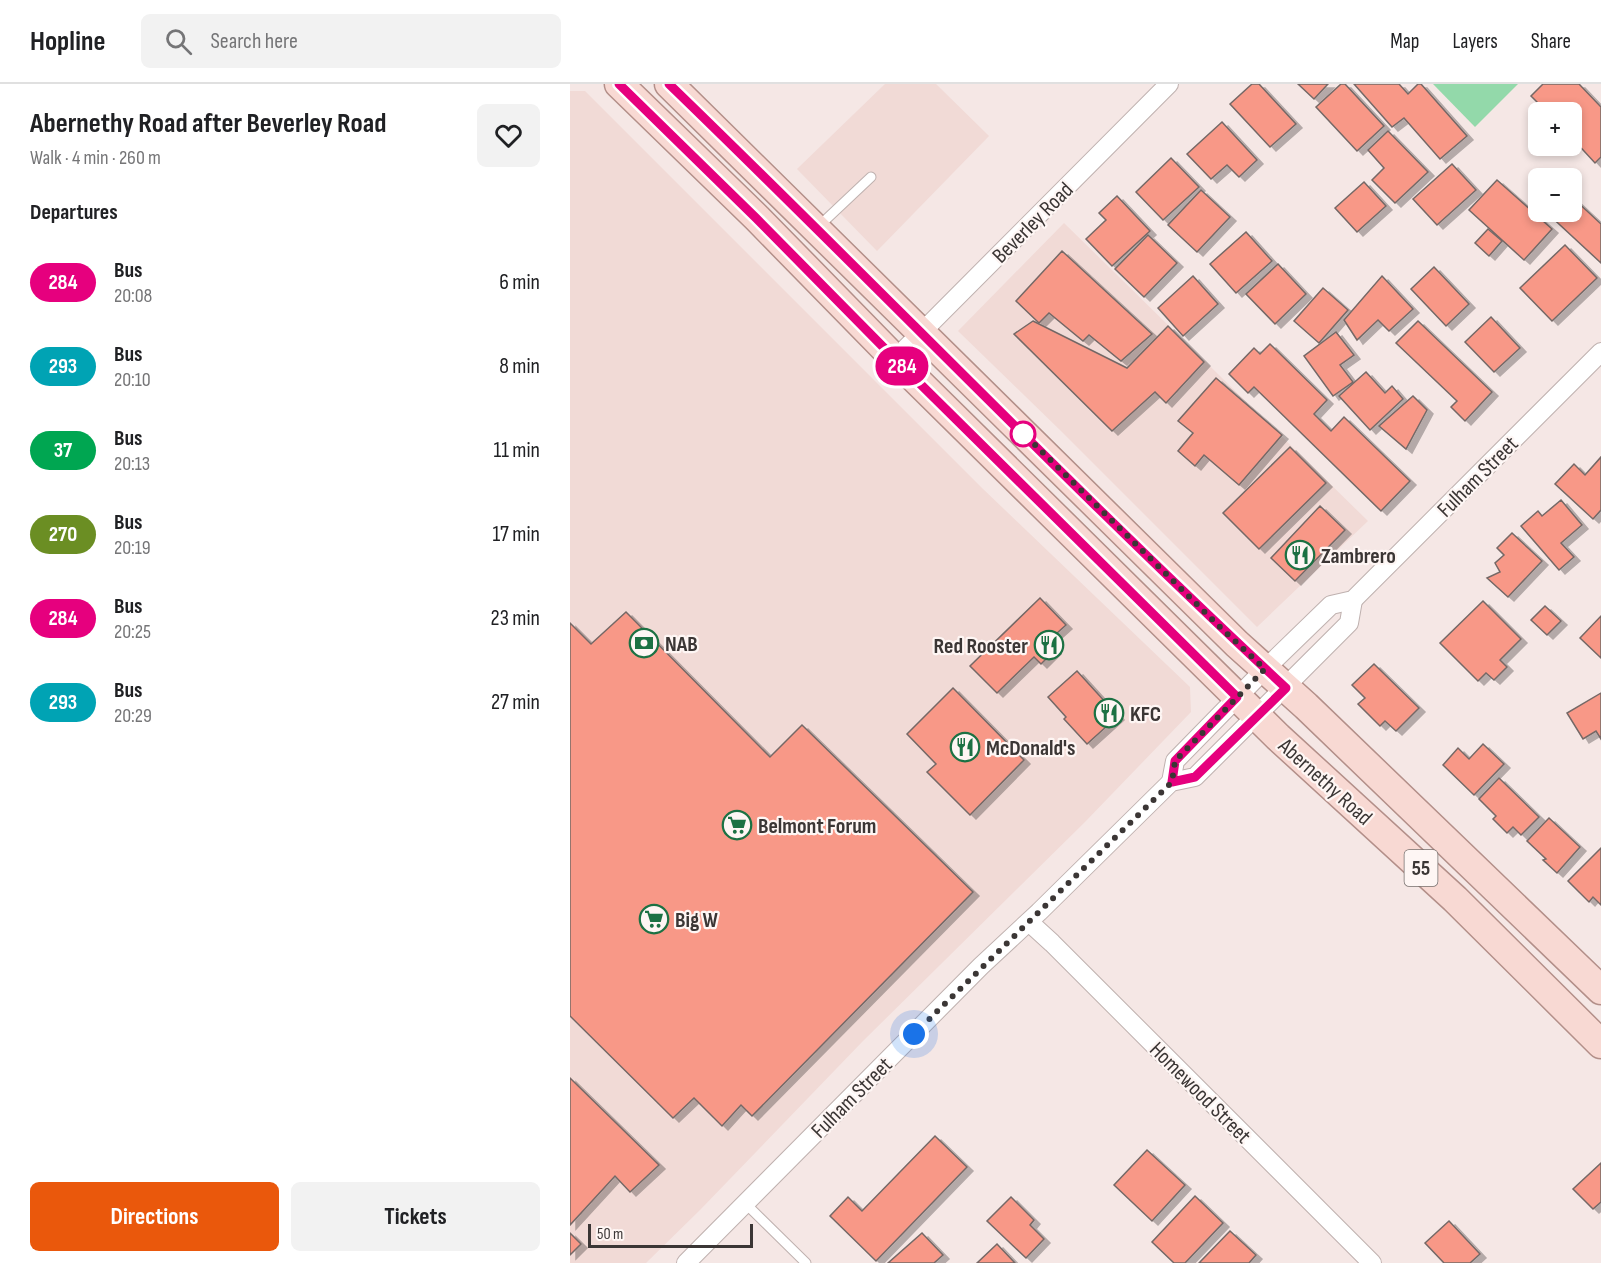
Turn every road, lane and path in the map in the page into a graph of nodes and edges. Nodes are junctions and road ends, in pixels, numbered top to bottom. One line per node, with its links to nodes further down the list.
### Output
1 (619, 84): 8 (main road, Abernethy Road / 55)
2 (669, 84): 5 (main road, Abernethy Road / 55)
3 (1169, 84): 6 (street, Beverley Road)
4 (871, 177): 5 (lane)
5 (817, 228): 6 (main road, Abernethy Road / 55)
6 (921, 334): 8 (street, Beverley Road); 10 (main road, Abernethy Road / 55)
7 (1601, 352): 9 (street, Fulham Street)
8 (895, 359): 12 (main road, Abernethy Road / 55)
9 (1353, 600): 10 (street, Fulham Street); 11 (street, Fulham Street)
10 (1265, 669): 11 (main road, Abernethy Road / 55); 12 (street, Fulham Street)
11 (1286, 688): 13 (street, Fulham Street); 16 (main road, Abernethy Road / 55)
12 (1237, 697): 13 (main road, Abernethy Road / 55); 14 (street, Fulham Street)
13 (1257, 717): 14 (street, Fulham Street); 17 (main road, Abernethy Road / 55)
14 (1172, 782): 15 (street, Fulham Street)
15 (1029, 922): 18 (street, Fulham Street); 21 (street, Homewood Street)
16 (1601, 990)
17 (1601, 1044)
18 (746, 1204): 19 (street, Fulham Street); 20 (lane)
19 (686, 1263)
20 (806, 1263)
21 (1372, 1263)

